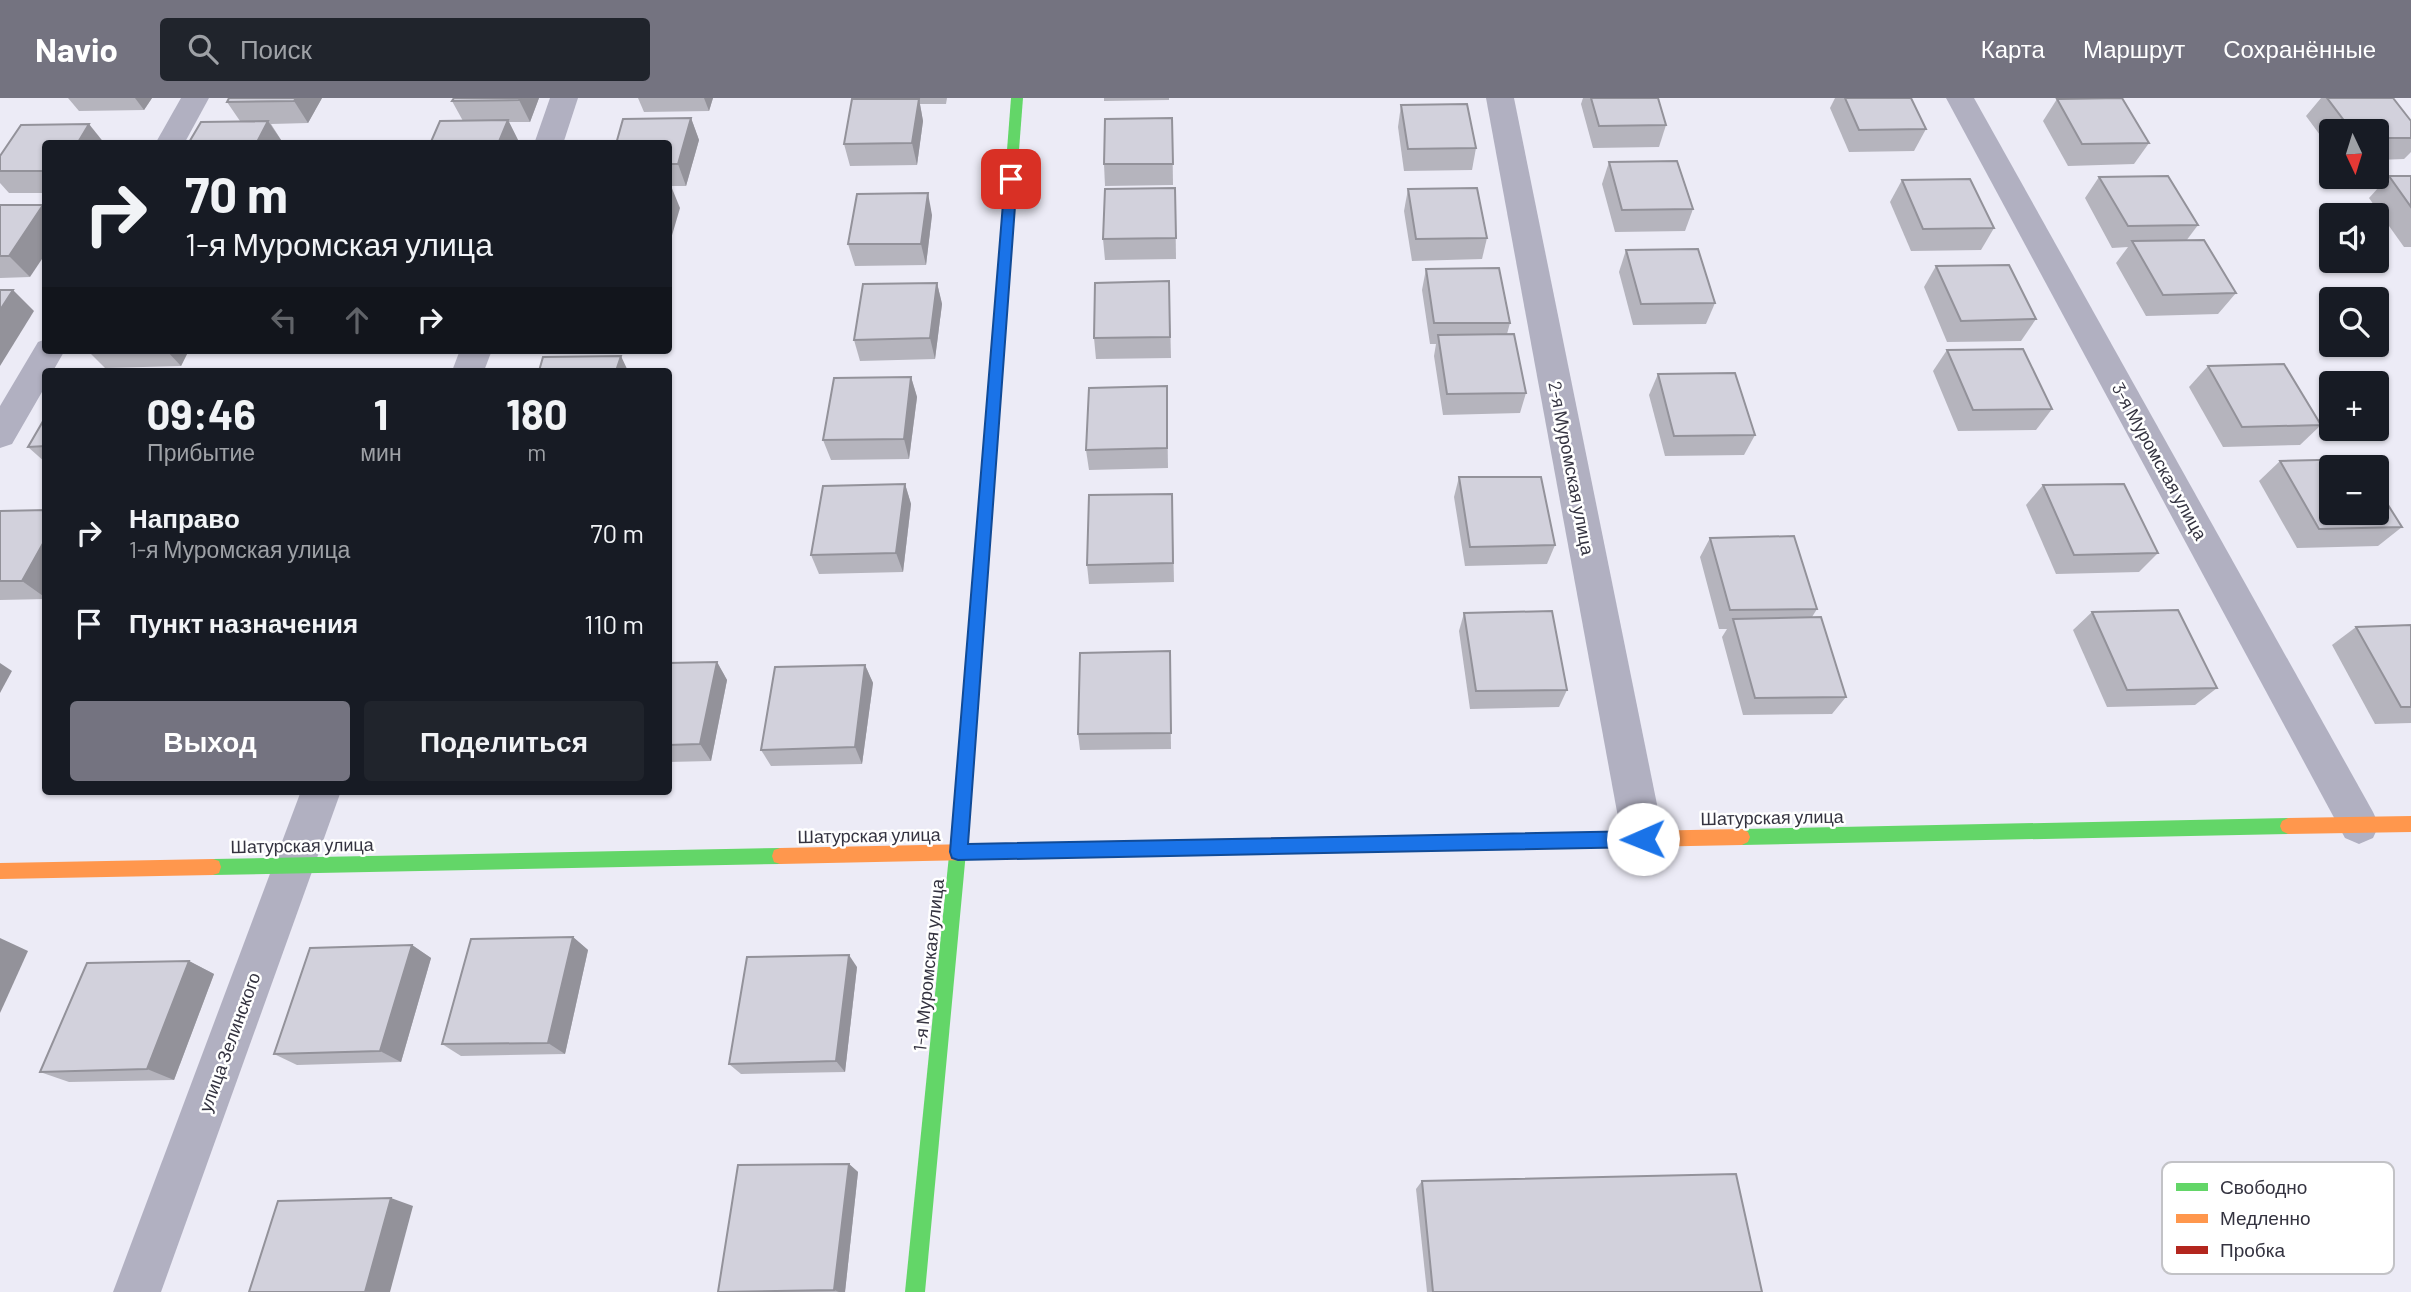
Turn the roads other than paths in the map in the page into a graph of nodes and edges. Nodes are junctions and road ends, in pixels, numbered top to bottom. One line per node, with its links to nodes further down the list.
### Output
1 (195, 98): 6 (street)
2 (564, 98): 7 (street)
3 (1017, 98): 14 (street, 1-я Муромская улица)
4 (1500, 98): 13 (street, 2-я Муромская улица)
5 (1960, 98): 12 (street, 3-я Муромская улица)
6 (171, 140)
7 (549, 140)
8 (47, 354): 9 (street)
9 (0, 435)
10 (320, 795): 15 (street, улица Зелинского)
11 (2411, 824): 12 (street, Шатурская улица)
12 (2359, 825): 13 (street, Шатурская улица)
13 (1643, 839): 14 (street, Шатурская улица)
14 (958, 852): 15 (street, Шатурская улица); 18 (street, 1-я Муромская улица)
15 (295, 865): 16 (street, Шатурская улица); 17 (street, улица Зелинского)
16 (0, 871)
17 (136, 1292)
18 (915, 1292)

